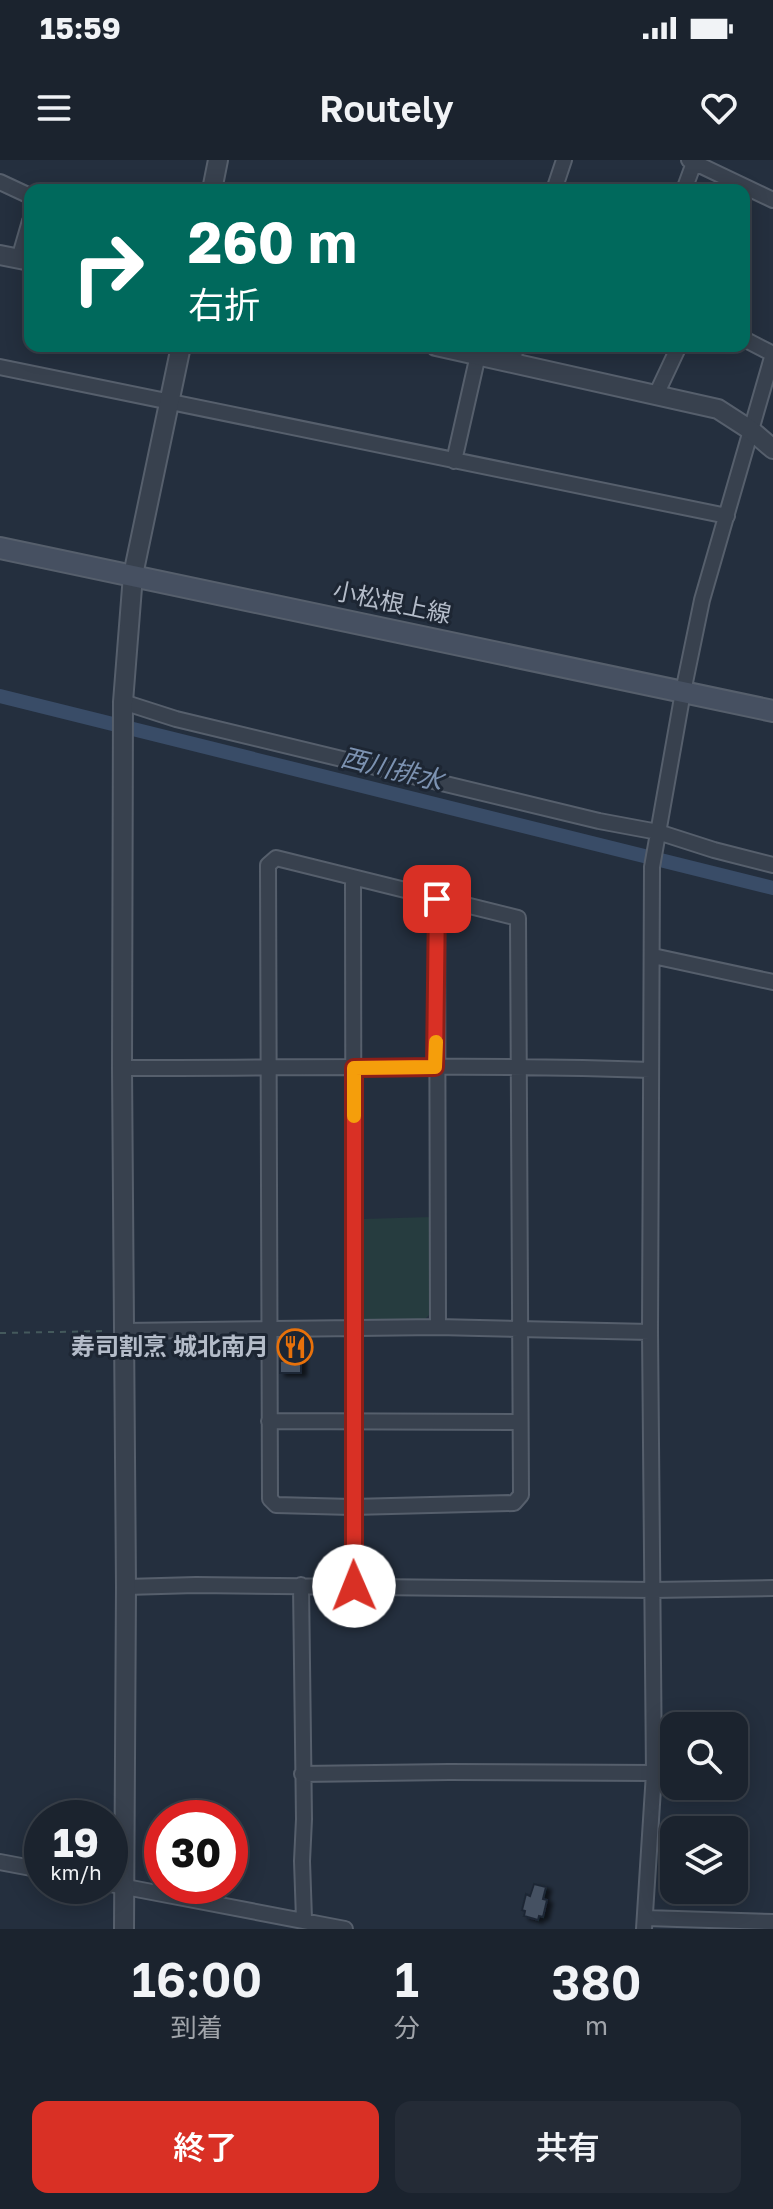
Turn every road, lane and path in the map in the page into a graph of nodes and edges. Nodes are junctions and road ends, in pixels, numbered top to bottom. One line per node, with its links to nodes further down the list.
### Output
1 (218, 160): 5 (street)
2 (564, 160): 6 (street)
3 (693, 160): 7 (street); 8 (street)
4 (0, 182): 9 (street)
5 (213, 184)
6 (556, 184)
7 (686, 184)
8 (732, 184)
9 (24, 193)
10 (750, 194): 11 (street)
11 (773, 200)
12 (0, 255): 13 (street)
13 (24, 260)
14 (750, 342): 19 (street)
15 (180, 352): 23 (street)
16 (464, 352): 20 (street)
17 (676, 352): 22 (street)
18 (514, 354): 20 (street); 22 (street)
19 (773, 354): 24 (street)
20 (478, 355): 26 (street)
21 (0, 367): 23 (street)
22 (656, 395): 24 (street)
23 (169, 403): 26 (street); 29 (street)
24 (752, 431): 25 (street); 27 (street)
25 (773, 449)
26 (454, 461): 27 (street)
27 (727, 516): 30 (street)
28 (0, 548): 29 (main road, 小松根上線)
29 (133, 575): 30 (main road, 小松根上線); 31 (street)
30 (683, 692): 32 (main road, 小松根上線); 33 (street)
31 (123, 709): 33 (street); 41 (street)
32 (773, 711)
33 (657, 838): 34 (street); 37 (street)
34 (773, 865)
35 (353, 878): 36 (street); 42 (street); 43 (street)
36 (437, 899): 39 (street); 40 (street)
37 (653, 956): 38 (street); 44 (street)
38 (773, 982)
39 (520, 1065): 40 (street); 44 (street); 48 (street)
40 (435, 1067): 43 (street); 46 (street)
41 (122, 1068): 42 (street); 49 (street)
42 (267, 1068): 43 (street); 45 (street)
43 (354, 1068): 47 (street)
44 (651, 1070): 50 (street)
45 (270, 1327): 47 (street); 49 (street); 53 (street)
46 (438, 1327): 47 (street); 48 (street)
47 (354, 1328): 52 (street)
48 (522, 1328): 50 (street); 54 (street)
49 (124, 1331): 51 (path); 58 (street)
50 (650, 1332): 60 (street)
51 (0, 1333)
52 (352, 1420): 53 (street); 54 (street); 55 (street)
53 (269, 1421): 55 (street)
54 (520, 1422): 55 (street)
55 (352, 1507): 57 (street)
56 (301, 1585): 57 (street); 58 (street); 62 (street)
57 (354, 1586): 60 (street)
58 (126, 1587): 63 (street)
59 (773, 1588): 60 (street)
60 (653, 1590): 61 (street)
61 (654, 1773): 62 (street); 70 (street)
62 (302, 1774): 68 (street)
63 (120, 1800)
64 (0, 1862): 65 (street)
65 (24, 1867)
66 (128, 1887): 68 (street)
67 (120, 1904): 71 (street)
68 (304, 1919): 72 (street)
69 (773, 1922): 70 (street)
70 (645, 1923)
71 (124, 1929)
72 (345, 1929)

